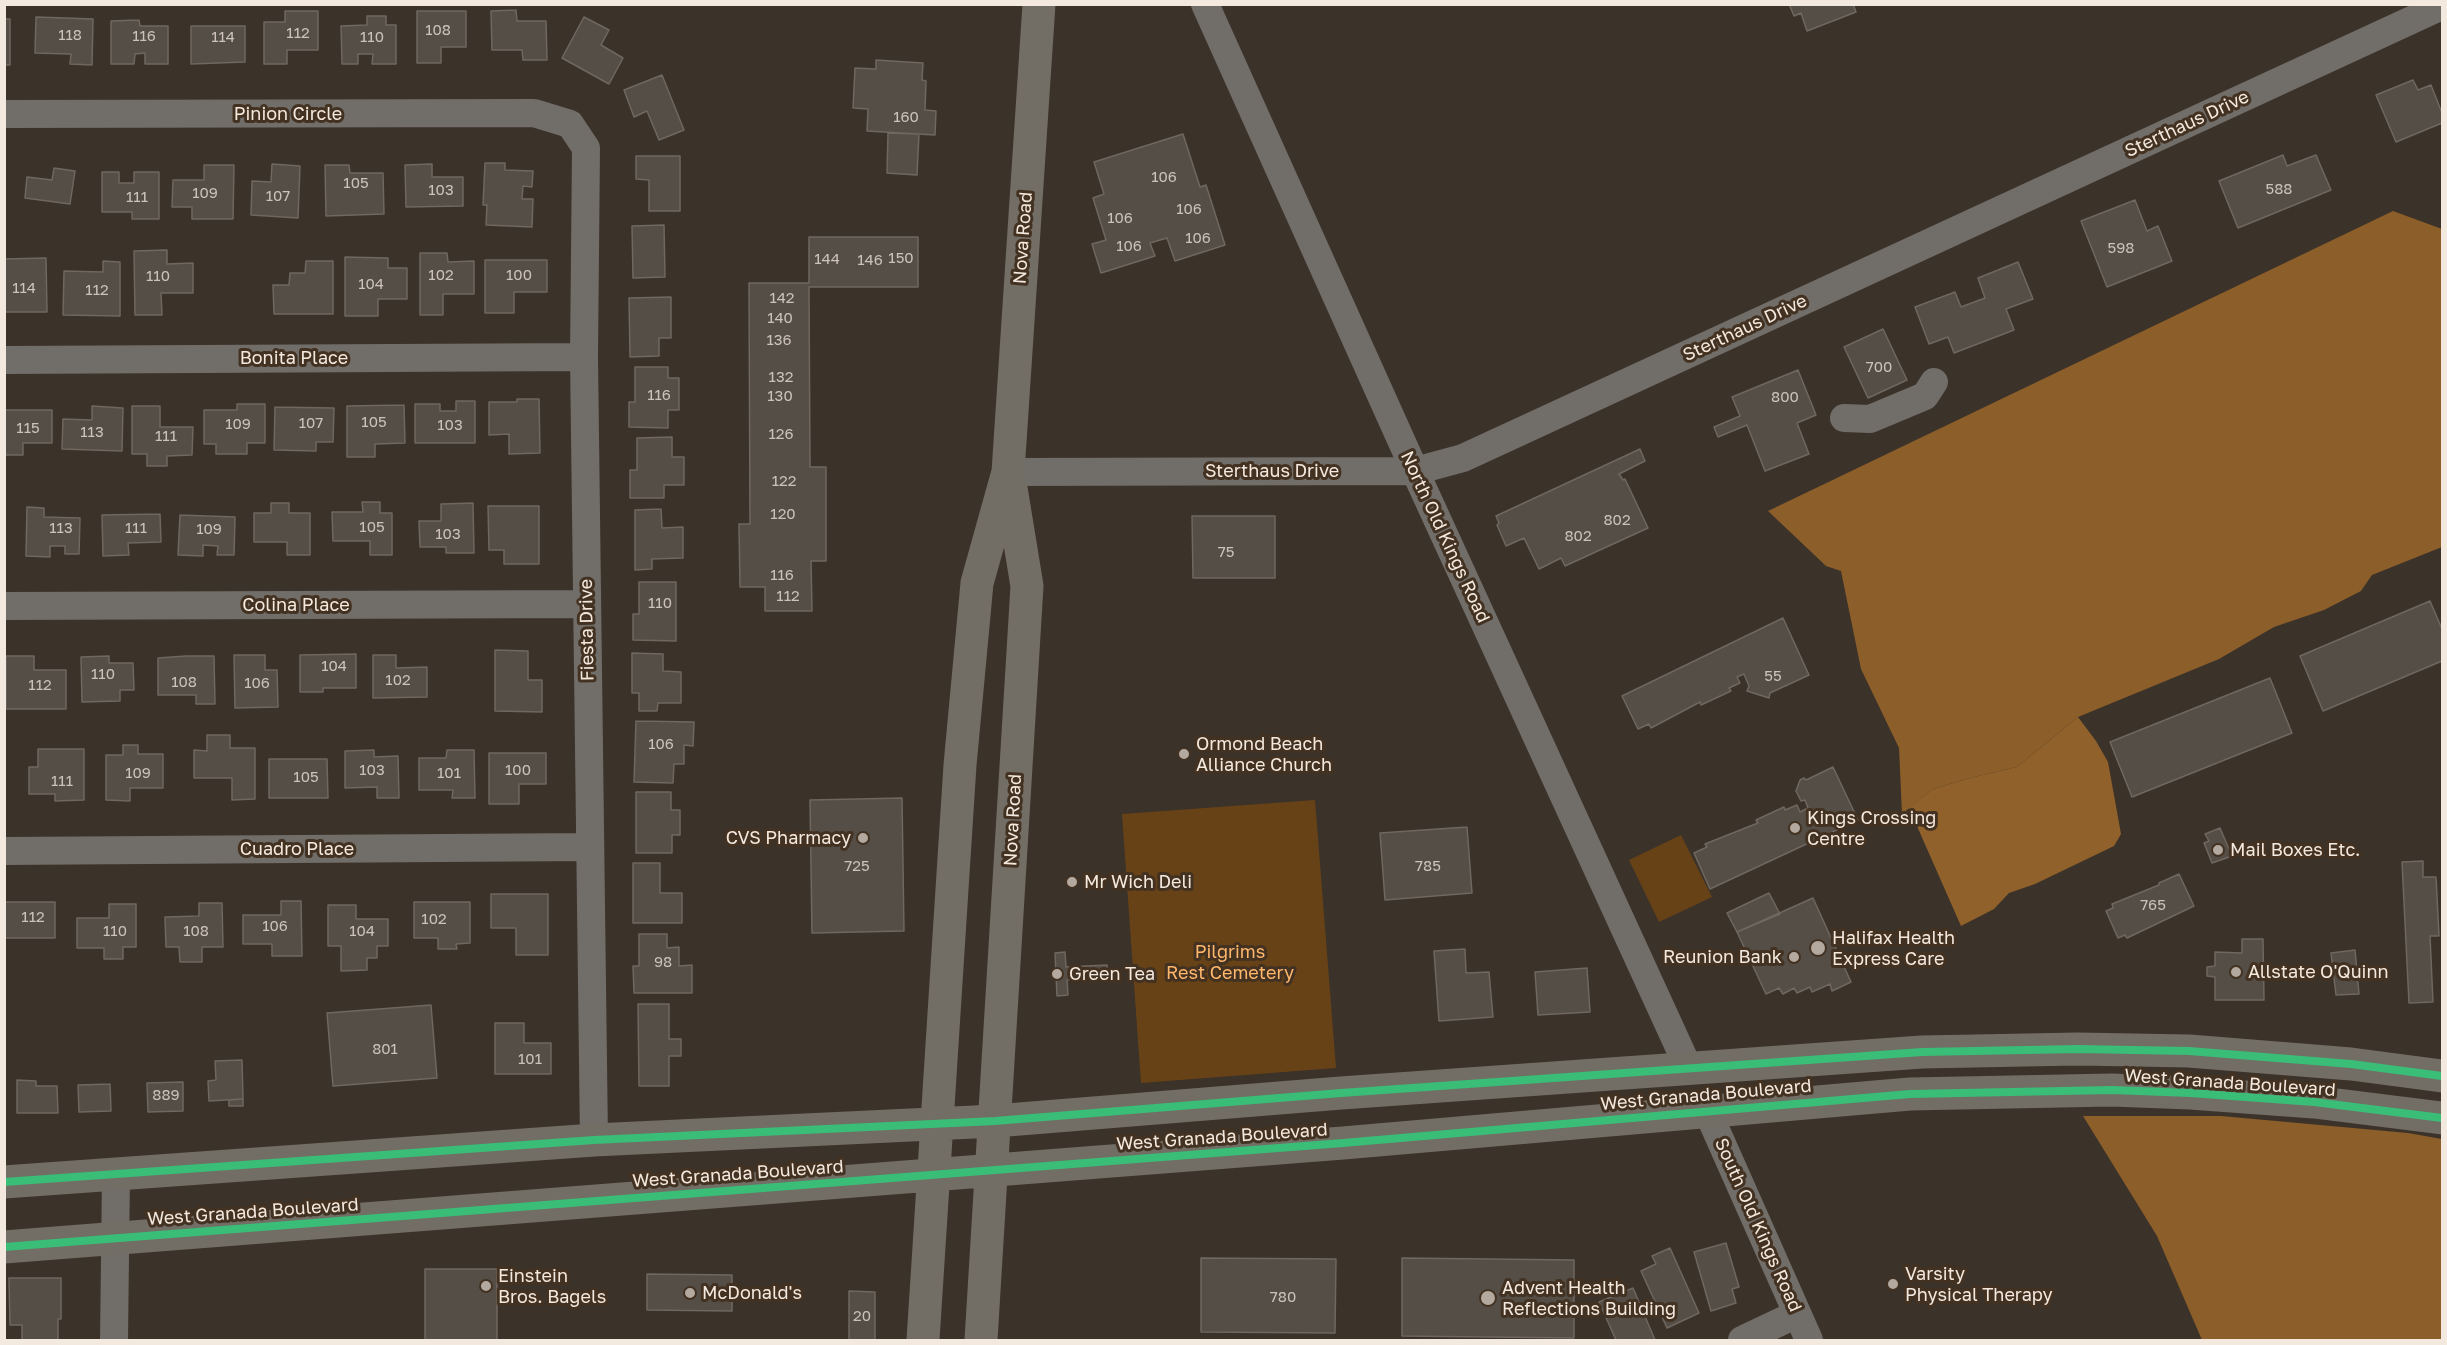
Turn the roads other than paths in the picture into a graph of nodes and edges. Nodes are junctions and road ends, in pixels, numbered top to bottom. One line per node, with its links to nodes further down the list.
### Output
1 (1039, 4): 11 (main road, Nova Road)
2 (1204, 4): 10 (street, North Old Kings Road)
3 (2442, 6): 10 (street, Sterthaus Drive)
4 (4, 114): 5 (street, Pinion Circle)
5 (570, 124): 6 (street, Fiesta Drive)
6 (584, 357): 7 (street, Bonita Place); 12 (street, Fiesta Drive)
7 (4, 360)
8 (1934, 382): 9 (street)
9 (1844, 417)
10 (1415, 471): 11 (street, Sterthaus Drive); 18 (street, North Old Kings Road)
11 (1008, 472): 25 (main road, Nova Road); 26 (main road, Nova Road)
12 (587, 604): 13 (street, Colina Place); 14 (street, Fiesta Drive)
13 (4, 606)
14 (589, 847): 15 (street, Cuadro Place); 27 (street, Fiesta Drive)
15 (4, 850)
16 (2170, 1051): 17 (main road, West Granada Boulevard); 19 (main road, West Granada Boulevard); 21 (main road)
17 (1783, 1062): 18 (main road, West Granada Boulevard); 22 (main road)
18 (1689, 1069): 24 (main road); 25 (main road, West Granada Boulevard)
19 (2427, 1074): 20 (main road)
20 (2176, 1092): 21 (main road, West Granada Boulevard); 23 (main road, West Granada Boulevard)
21 (1928, 1094): 22 (main road, West Granada Boulevard)
22 (1707, 1110): 24 (main road, West Granada Boulevard); 34 (street, South Old Kings Road)
23 (2442, 1118)
24 (1608, 1119): 28 (main road, West Granada Boulevard)
25 (994, 1121): 26 (main road, West Granada Boulevard); 28 (main road, Nova Road)
26 (937, 1124): 27 (main road, West Granada Boulevard); 30 (main road, Nova Road)
27 (594, 1140): 29 (main road, West Granada Boulevard)
28 (992, 1169): 30 (main road, West Granada Boulevard); 37 (main road, Nova Road)
29 (116, 1174): 31 (main road, West Granada Boulevard); 32 (street)
30 (933, 1174): 32 (main road, West Granada Boulevard); 36 (main road, Nova Road)
31 (4, 1182)
32 (115, 1238): 33 (main road, West Granada Boulevard); 35 (street)
33 (4, 1247)
34 (1797, 1314): 38 (street); 39 (street, South Old Kings Road)
35 (114, 1341)
36 (923, 1341)
37 (981, 1341)
38 (1742, 1341)
39 (1809, 1341)

